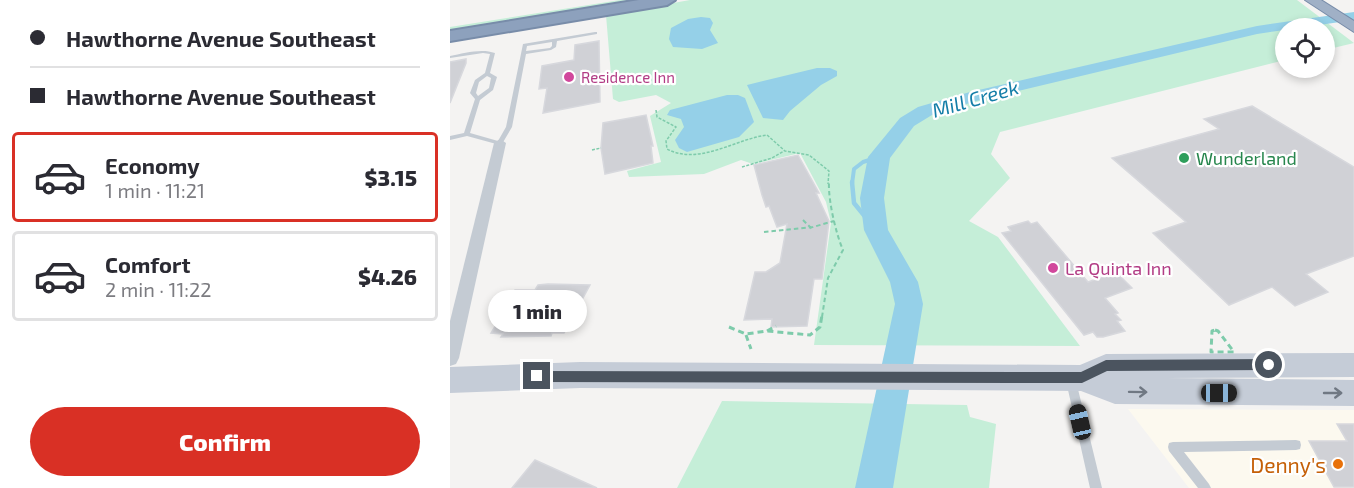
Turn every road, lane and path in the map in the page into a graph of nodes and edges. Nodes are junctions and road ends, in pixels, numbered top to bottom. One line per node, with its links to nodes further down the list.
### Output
1 (600, 0): 4 (highway)
2 (667, 0): 7 (highway)
3 (1313, 1): 5 (highway)
4 (450, 23)
5 (1354, 28)
6 (595, 33): 14 (lane)
7 (450, 36)
8 (450, 57): 9 (lane)
9 (487, 74): 10 (lane); 10 (lane)
10 (478, 99): 12 (lane)
11 (656, 110): 18 (path)
12 (467, 134): 13 (lane); 14 (lane)
13 (450, 138)
14 (500, 143): 31 (street)
15 (601, 148): 16 (path)
16 (592, 150)
17 (783, 150): 19 (path); 20 (path); 22 (path)
18 (673, 154): 19 (path)
19 (685, 156)
20 (742, 167)
21 (803, 220): 23 (path)
22 (834, 221): 23 (path); 27 (path)
23 (813, 228): 24 (path)
24 (764, 232)
25 (776, 326): 27 (path)
26 (729, 327): 28 (path)
27 (767, 331): 28 (path)
28 (746, 334): 30 (path)
29 (1211, 341): 29 (path)
30 (751, 349)
31 (450, 358)
32 (1354, 365): 33 (main road)
33 (1076, 378): 34 (main road); 35 (main road, one-way to 35); 37 (lane)
34 (450, 380)
35 (1354, 393)
36 (1296, 445): 38 (lane)
37 (1096, 488)
38 (1205, 488)

